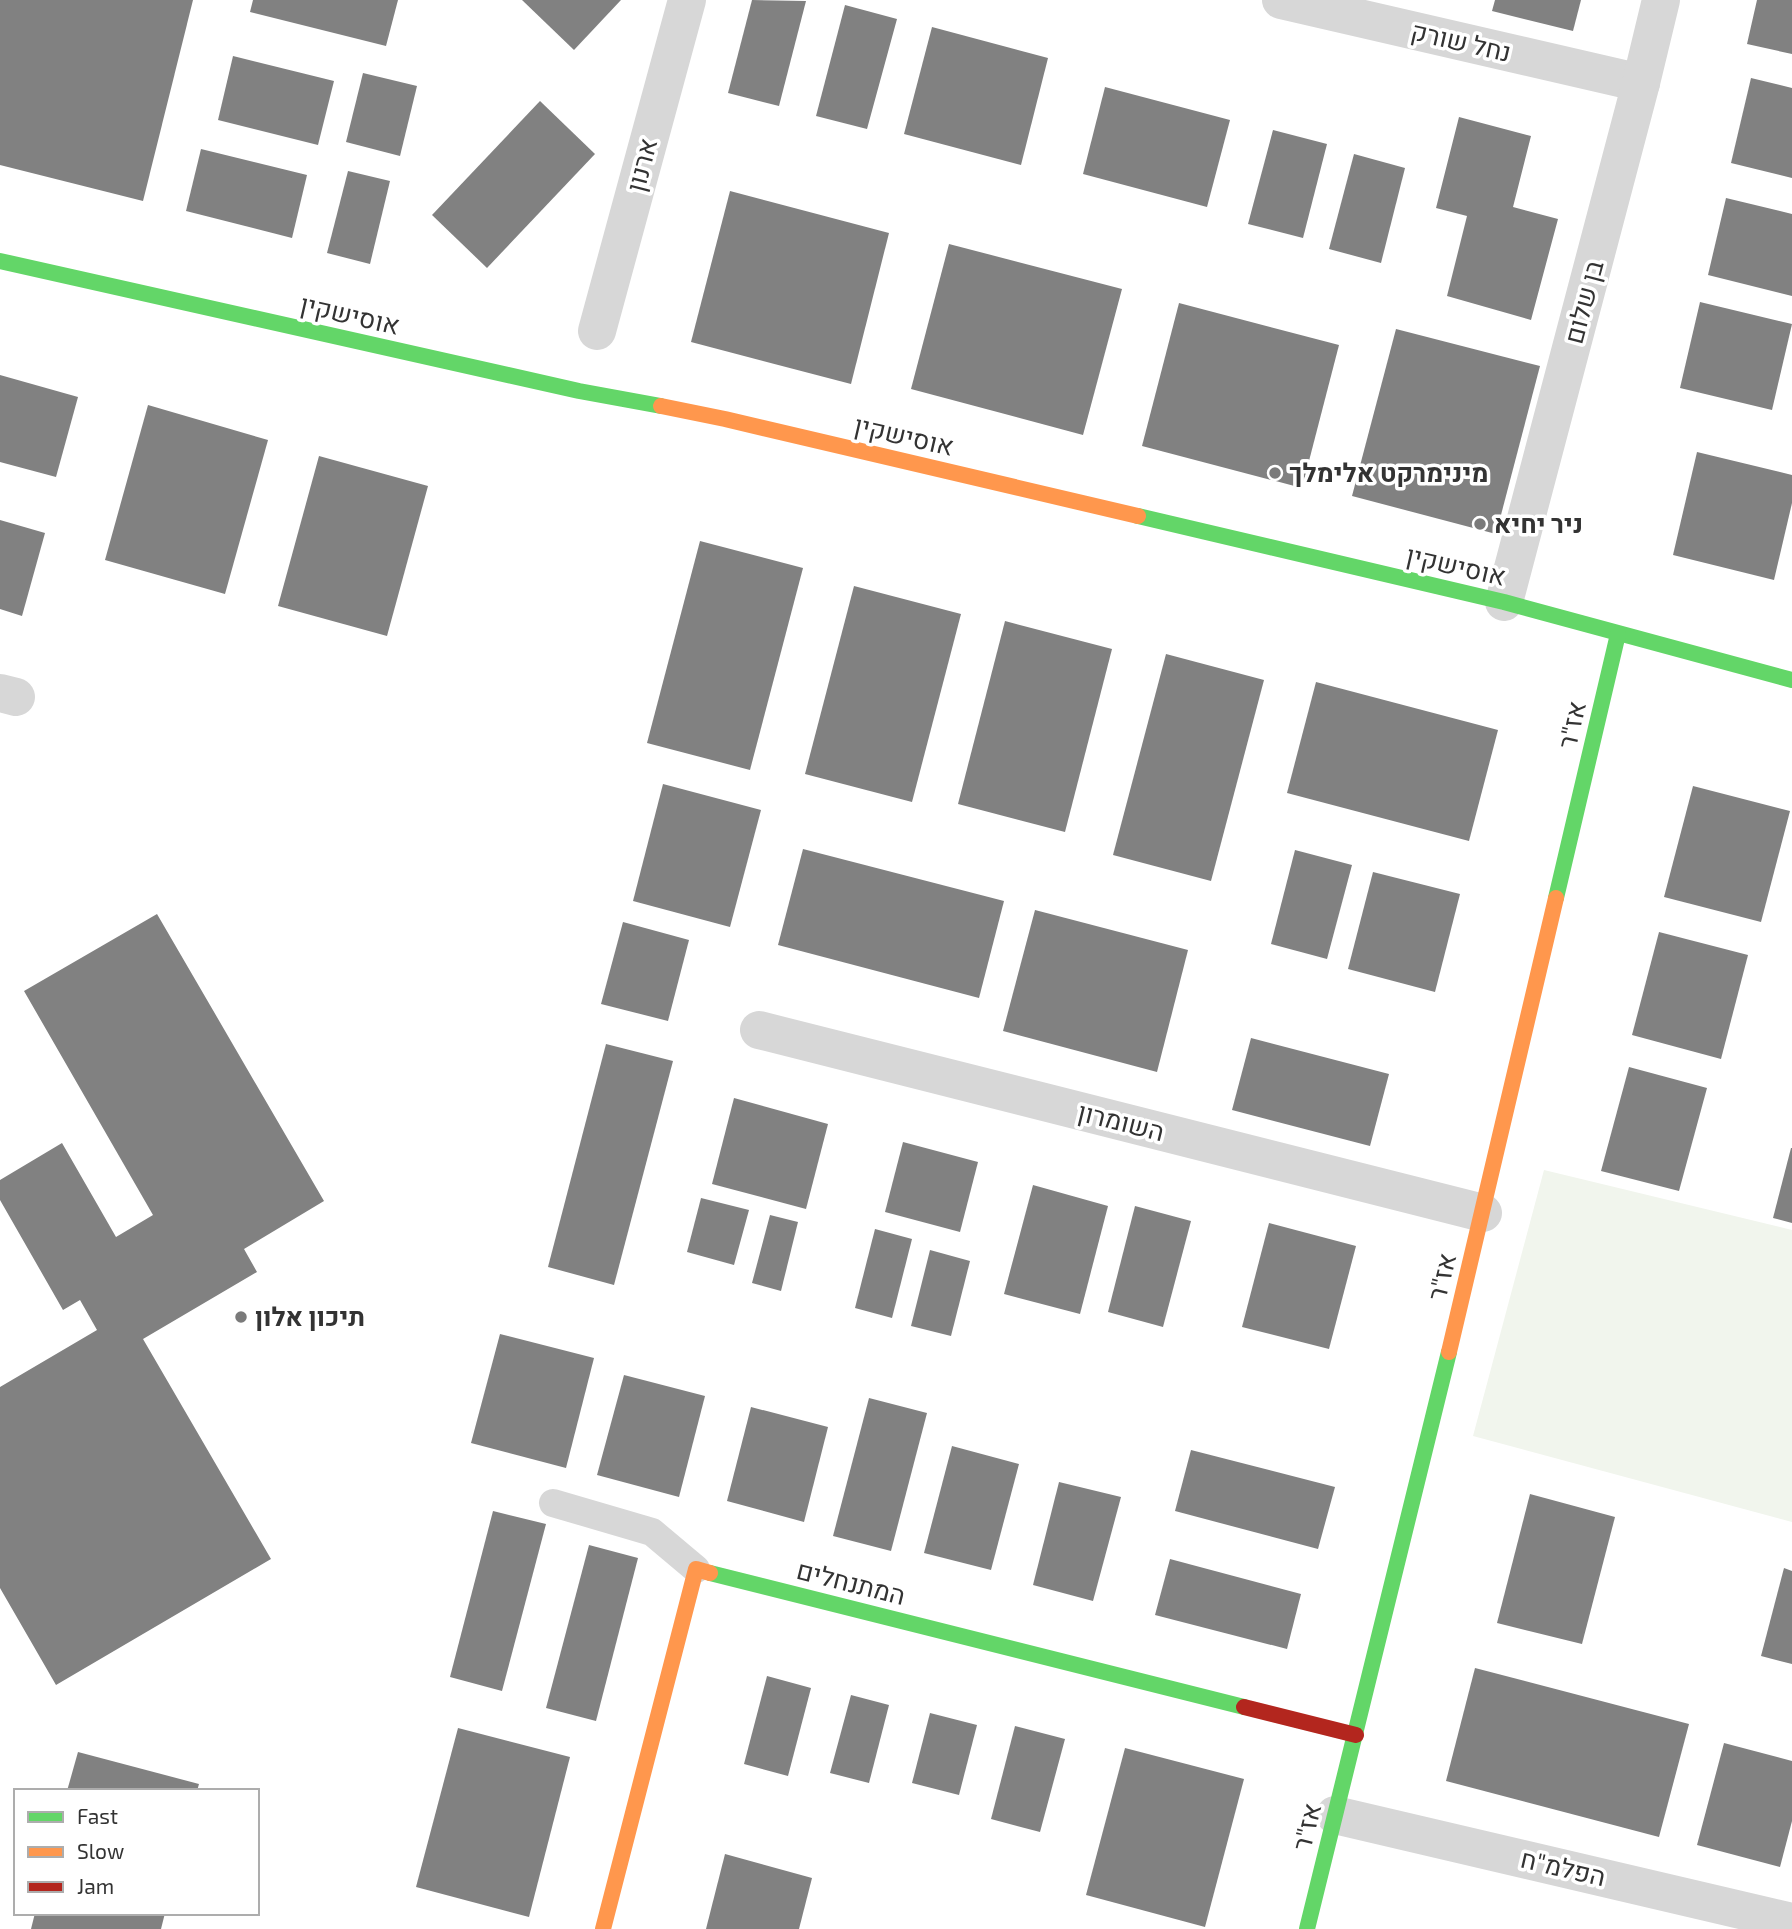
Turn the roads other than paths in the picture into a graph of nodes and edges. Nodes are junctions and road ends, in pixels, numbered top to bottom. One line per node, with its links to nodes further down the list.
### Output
1 (687, 0): 6 (street, ארנון)
2 (1281, 0): 4 (street, נחל שורק)
3 (1661, 0): 4 (street, בן שלום)
4 (1641, 83): 7 (street, בן שלום)
5 (0, 261): 7 (street, אוסישקין)
6 (597, 331)
7 (1504, 603): 8 (street, אוסישקין)
8 (1618, 634): 9 (street, אוסישקין); 11 (street, אז"ר)
9 (1792, 680)
10 (759, 1030): 11 (street, השומרון)
11 (1483, 1213): 14 (street, אז"ר)
12 (552, 1503): 13 (lane)
13 (695, 1569): 14 (street, המתנחלים); 17 (street)
14 (1356, 1735): 15 (street, אז"ר)
15 (1335, 1815): 16 (street, הפלמ"ח); 18 (street, אז"ר)
16 (1792, 1922)
17 (603, 1929)
18 (1307, 1929)

